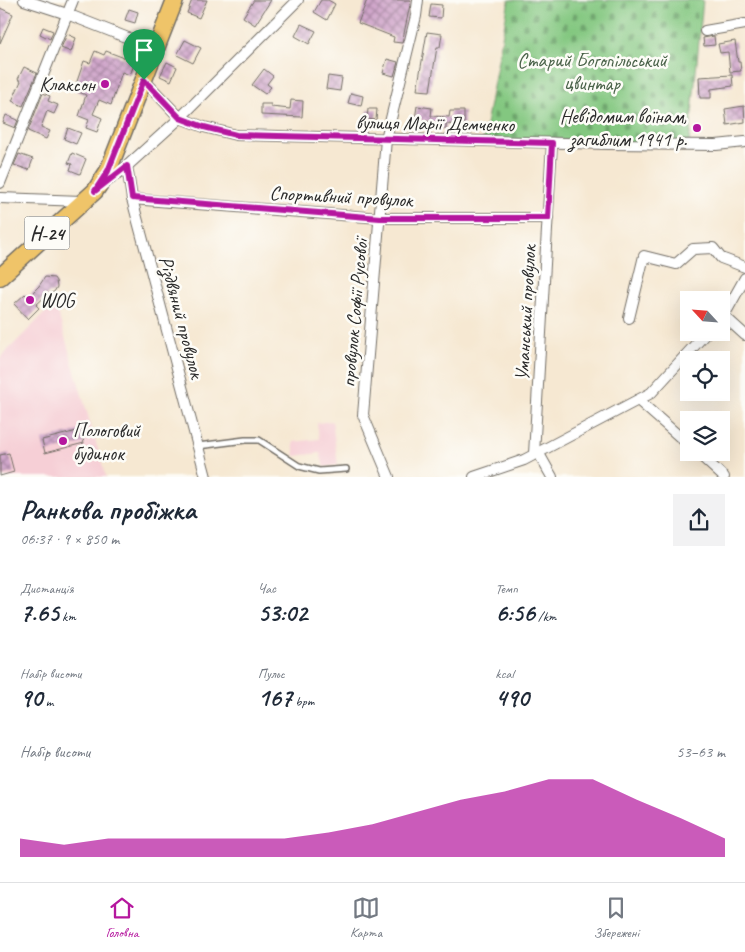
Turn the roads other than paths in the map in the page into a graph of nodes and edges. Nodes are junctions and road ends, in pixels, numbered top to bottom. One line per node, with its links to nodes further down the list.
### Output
1 (24, 0): 6 (street)
2 (72, 0): 6 (street)
3 (175, 0): 9 (main road, Н-24)
4 (298, 0): 11 (street)
5 (418, 0): 12 (street, провулок Софії Русової)
6 (67, 14): 9 (street); 16 (street)
7 (745, 24): 8 (street)
8 (705, 31)
9 (156, 49): 10 (main road, Н-24)
10 (144, 80): 11 (street, вулиця Марії Демченко); 17 (main road, Н-24)
11 (180, 118): 12 (street, вулиця Марії Демченко); 15 (street)
12 (386, 139): 14 (street, вулиця Марії Демченко); 21 (street, провулок Софії Русової)
13 (745, 142): 14 (street, вулиця Марії Демченко)
14 (552, 143): 22 (street, Уманський провулок)
15 (127, 166): 17 (street); 19 (street, Різдвяний провулок)
16 (0, 182)
17 (95, 191): 20 (main road, Н-24)
18 (0, 198): 20 (street)
19 (132, 198): 21 (street, Спортивний провулок); 33 (street, Різдвяний провулок)
20 (82, 201): 24 (main road, Н-24)
21 (380, 218): 22 (street, Спортивний провулок); 38 (street, провулок Софії Русової)
22 (548, 218): 34 (street, Уманський провулок)
23 (745, 267): 27 (street)
24 (0, 277)
25 (745, 278): 26 (street)
26 (730, 303)
27 (629, 318)
28 (730, 323): 29 (street)
29 (745, 335)
30 (699, 341): 31 (street)
31 (638, 400): 32 (street); 34 (street)
32 (680, 437)
33 (198, 446): 36 (lane); 37 (street, Різдвяний провулок)
34 (536, 453): 39 (street); 40 (street)
35 (707, 461): 41 (street)
36 (346, 469)
37 (206, 477)
38 (390, 477)
39 (474, 477)
40 (552, 477)
41 (724, 477)

